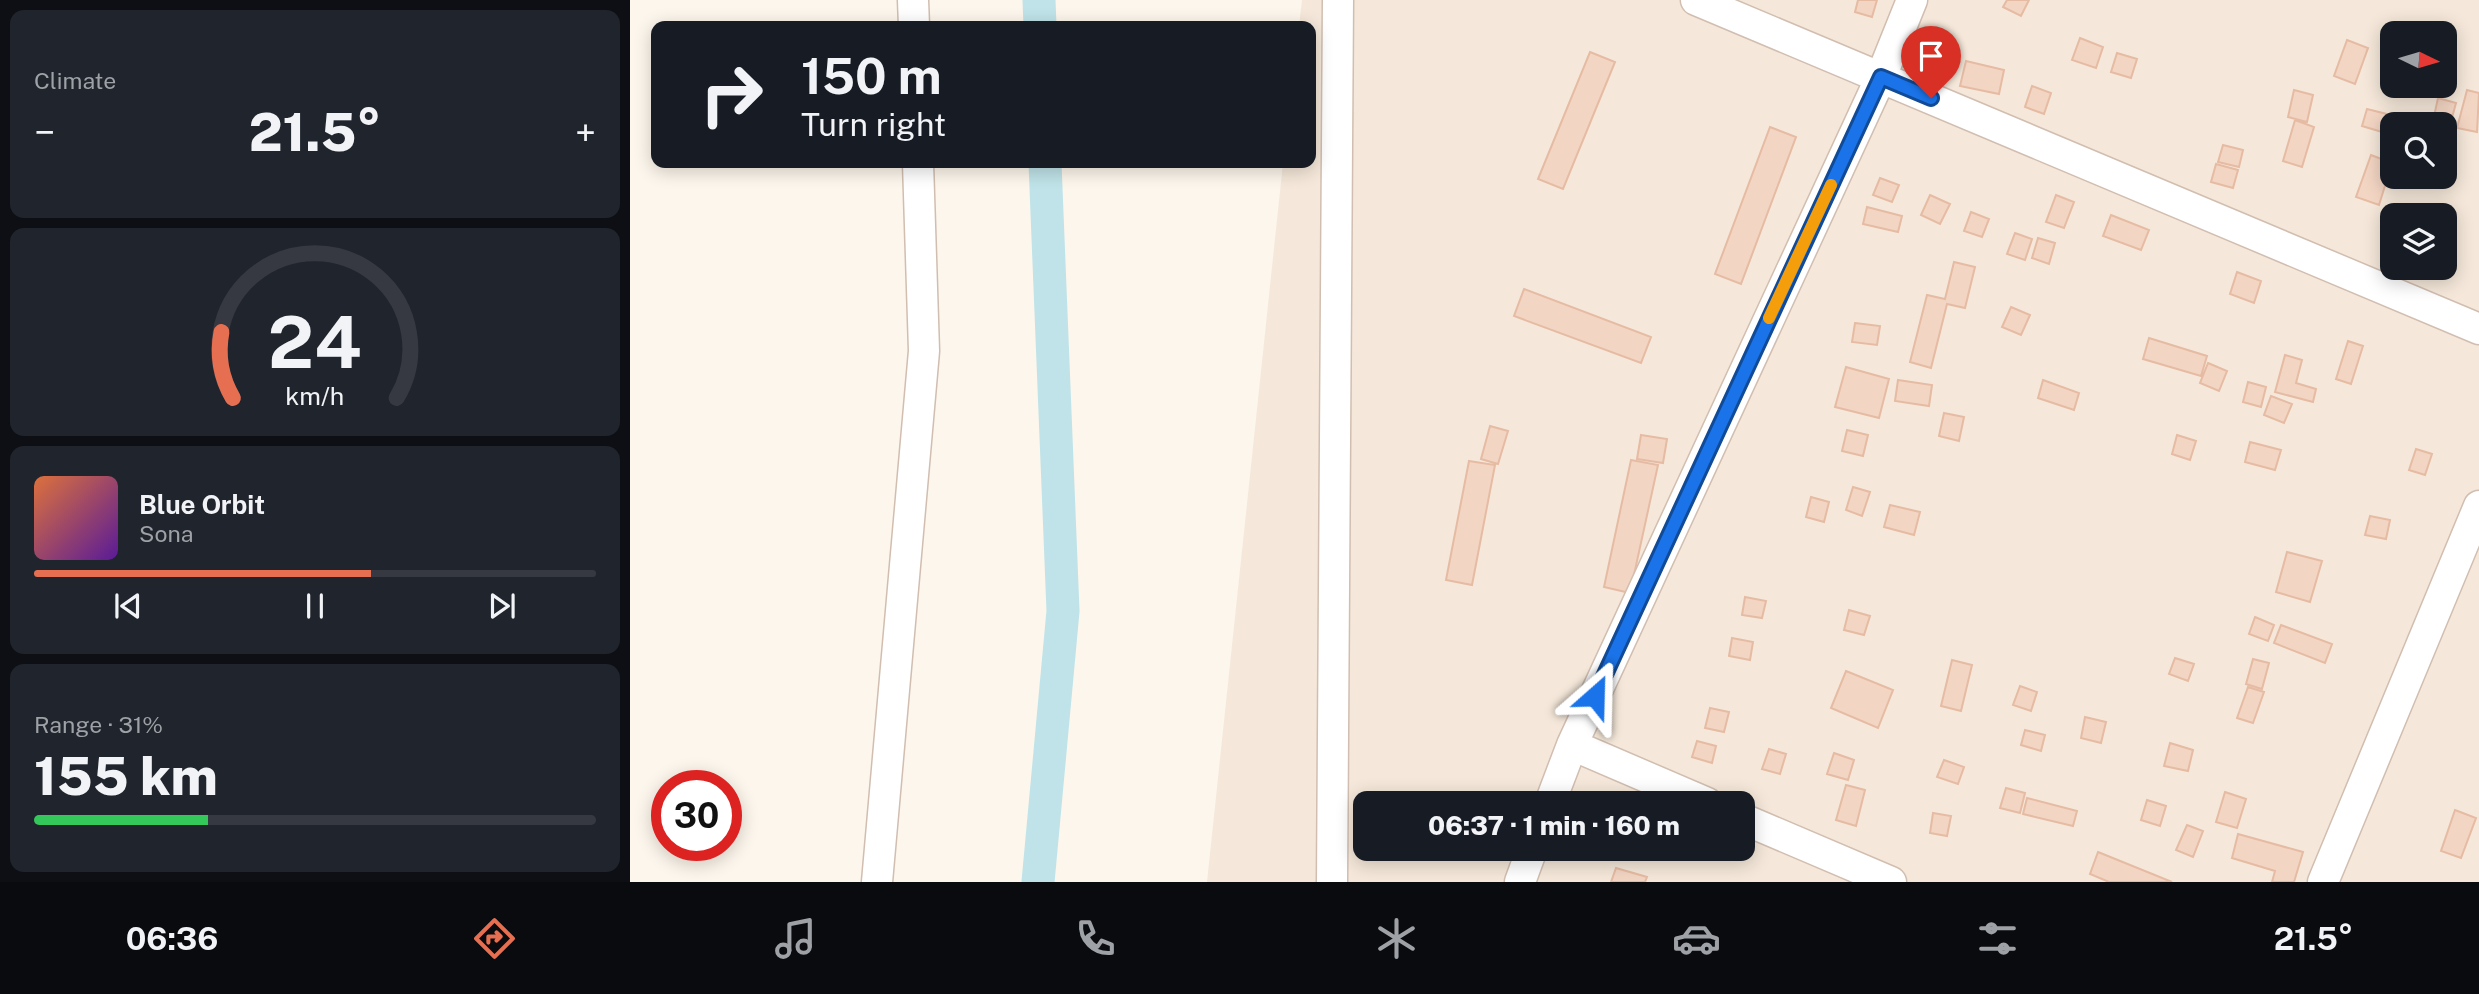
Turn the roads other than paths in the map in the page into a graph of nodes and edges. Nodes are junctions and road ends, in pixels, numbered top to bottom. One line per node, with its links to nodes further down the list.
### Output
1 (913, 0): 5 (street)
2 (1338, 0): 16 (street)
3 (1696, 0): 6 (street)
4 (1912, 0): 6 (street)
5 (914, 21)
6 (1881, 77): 8 (street); 10 (street)
7 (918, 168): 15 (street)
8 (2479, 329)
9 (2479, 506): 19 (street)
10 (1572, 746): 11 (street); 12 (street)
11 (1555, 791)
12 (1679, 791)
13 (1755, 824): 18 (street)
14 (1528, 861): 17 (street)
15 (877, 882)
16 (1332, 882)
17 (1520, 882)
18 (1891, 882)
19 (2323, 882)

